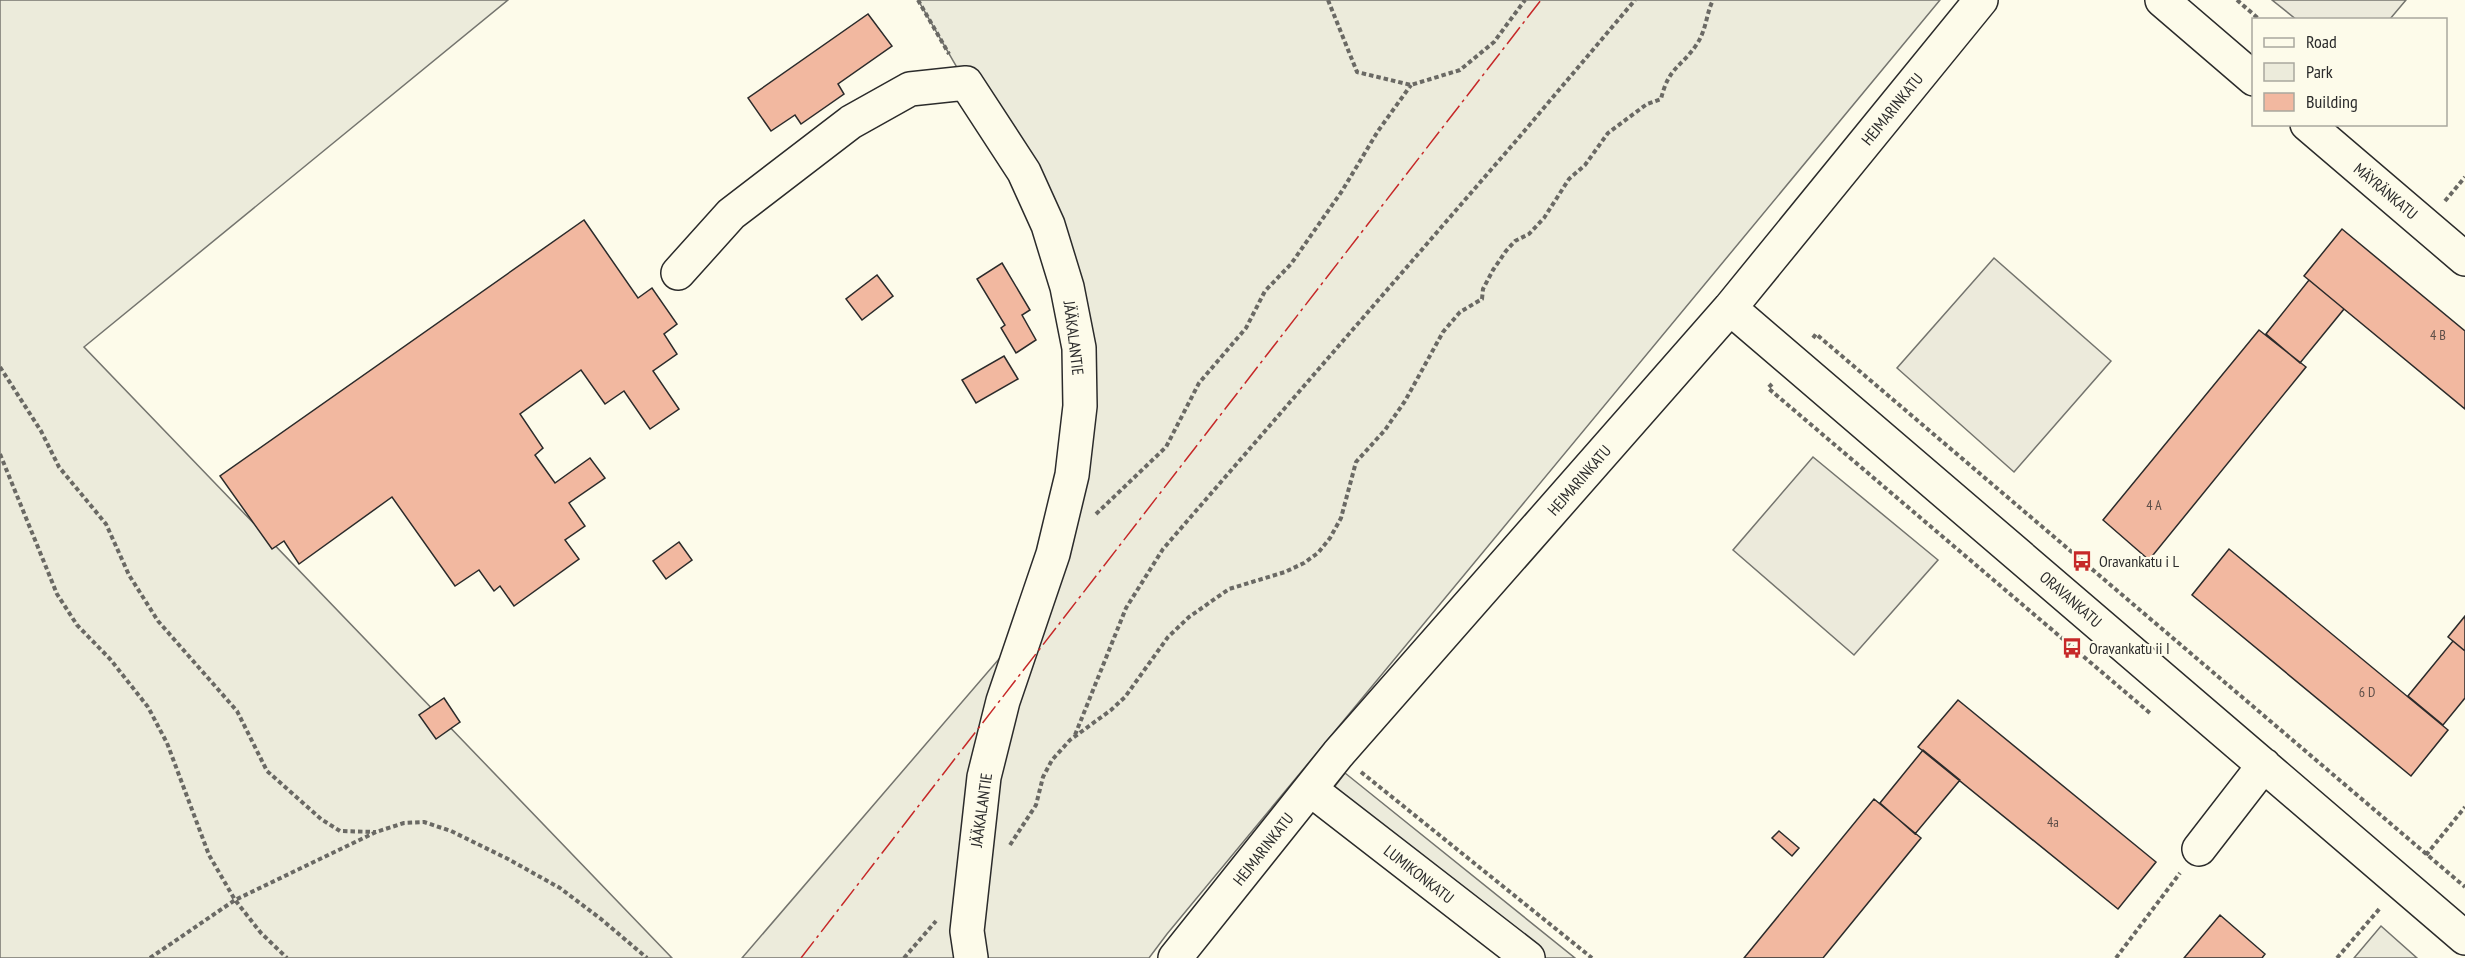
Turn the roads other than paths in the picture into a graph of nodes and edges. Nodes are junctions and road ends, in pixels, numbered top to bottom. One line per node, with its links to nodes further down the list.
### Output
1 (1981, 0): 7 (street, HEJMARINKATU)
2 (2162, 0): 3 (street)
3 (2252, 78)
4 (2309, 126): 5 (street, MÄYRÄNKATU)
5 (2465, 259)
6 (678, 273): 12 (street, JÄÄKALANTIE)
7 (1730, 308): 8 (street, ORAVANKATU); 9 (street, HEJMARINKATU)
8 (2264, 765): 10 (street); 11 (street, ORAVANKATU)
9 (1310, 789): 13 (street, HEJMARINKATU); 14 (street, LUMIKONKATU)
10 (2199, 849)
11 (2465, 938)
12 (971, 958)
13 (1175, 958)
14 (1528, 958)

